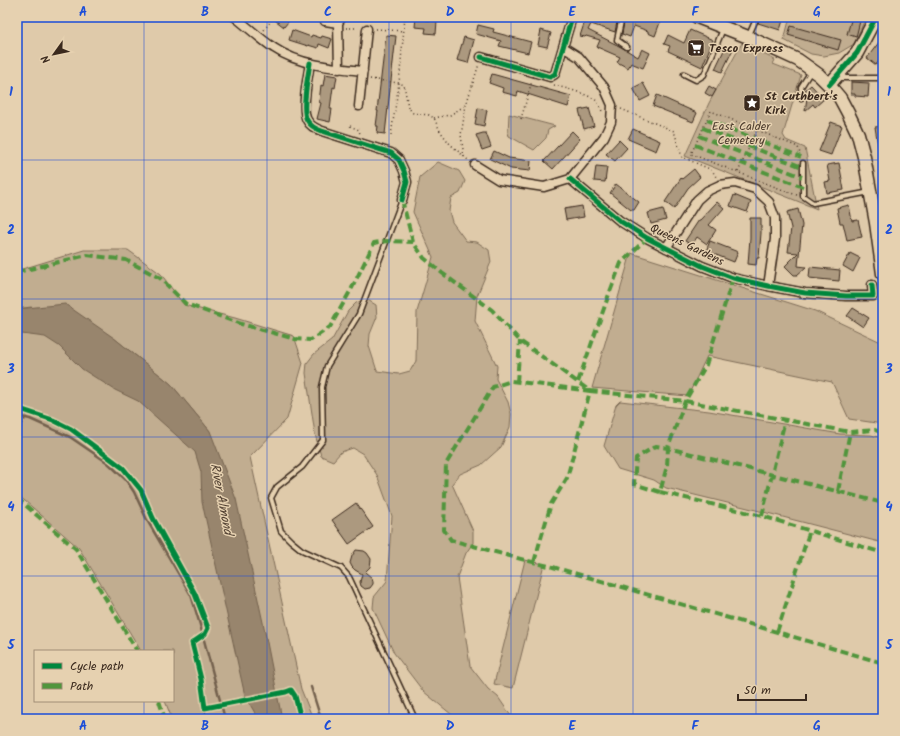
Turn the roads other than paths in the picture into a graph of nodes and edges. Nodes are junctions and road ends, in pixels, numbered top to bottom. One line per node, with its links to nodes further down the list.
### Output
1 (235, 17): 15 (street)
2 (572, 17): 12 (street)
3 (622, 17): 13 (lane)
4 (697, 17): 9 (main road)
5 (757, 17): 11 (lane)
6 (876, 17): 21 (main road)
7 (340, 20): 8 (street); 16 (street)
8 (325, 21)
9 (724, 27): 11 (main road); 18 (lane)
10 (367, 29): 19 (street)
11 (748, 37): 17 (main road)
12 (563, 47): 14 (street); 26 (street)
13 (627, 47)
14 (481, 57)
15 (310, 63): 16 (street); 28 (street)
16 (340, 69): 19 (street)
17 (812, 70): 21 (main road); 22 (lane)
18 (684, 74)
19 (362, 75): 23 (street)
20 (880, 78): 21 (lane)
21 (832, 81): 27 (main road)
22 (801, 98)
23 (359, 106)
24 (802, 163): 27 (lane)
25 (475, 165): 26 (street)
26 (570, 179): 29 (street, Queens Gardens)
27 (870, 192): 30 (main road)
28 (402, 200): 33 (lane)
29 (666, 248): 32 (street, Queens Gardens); 32 (street, Queens Gardens)
30 (883, 274)
31 (872, 285): 32 (street, Queens Gardens)
32 (768, 286)
33 (415, 719)

